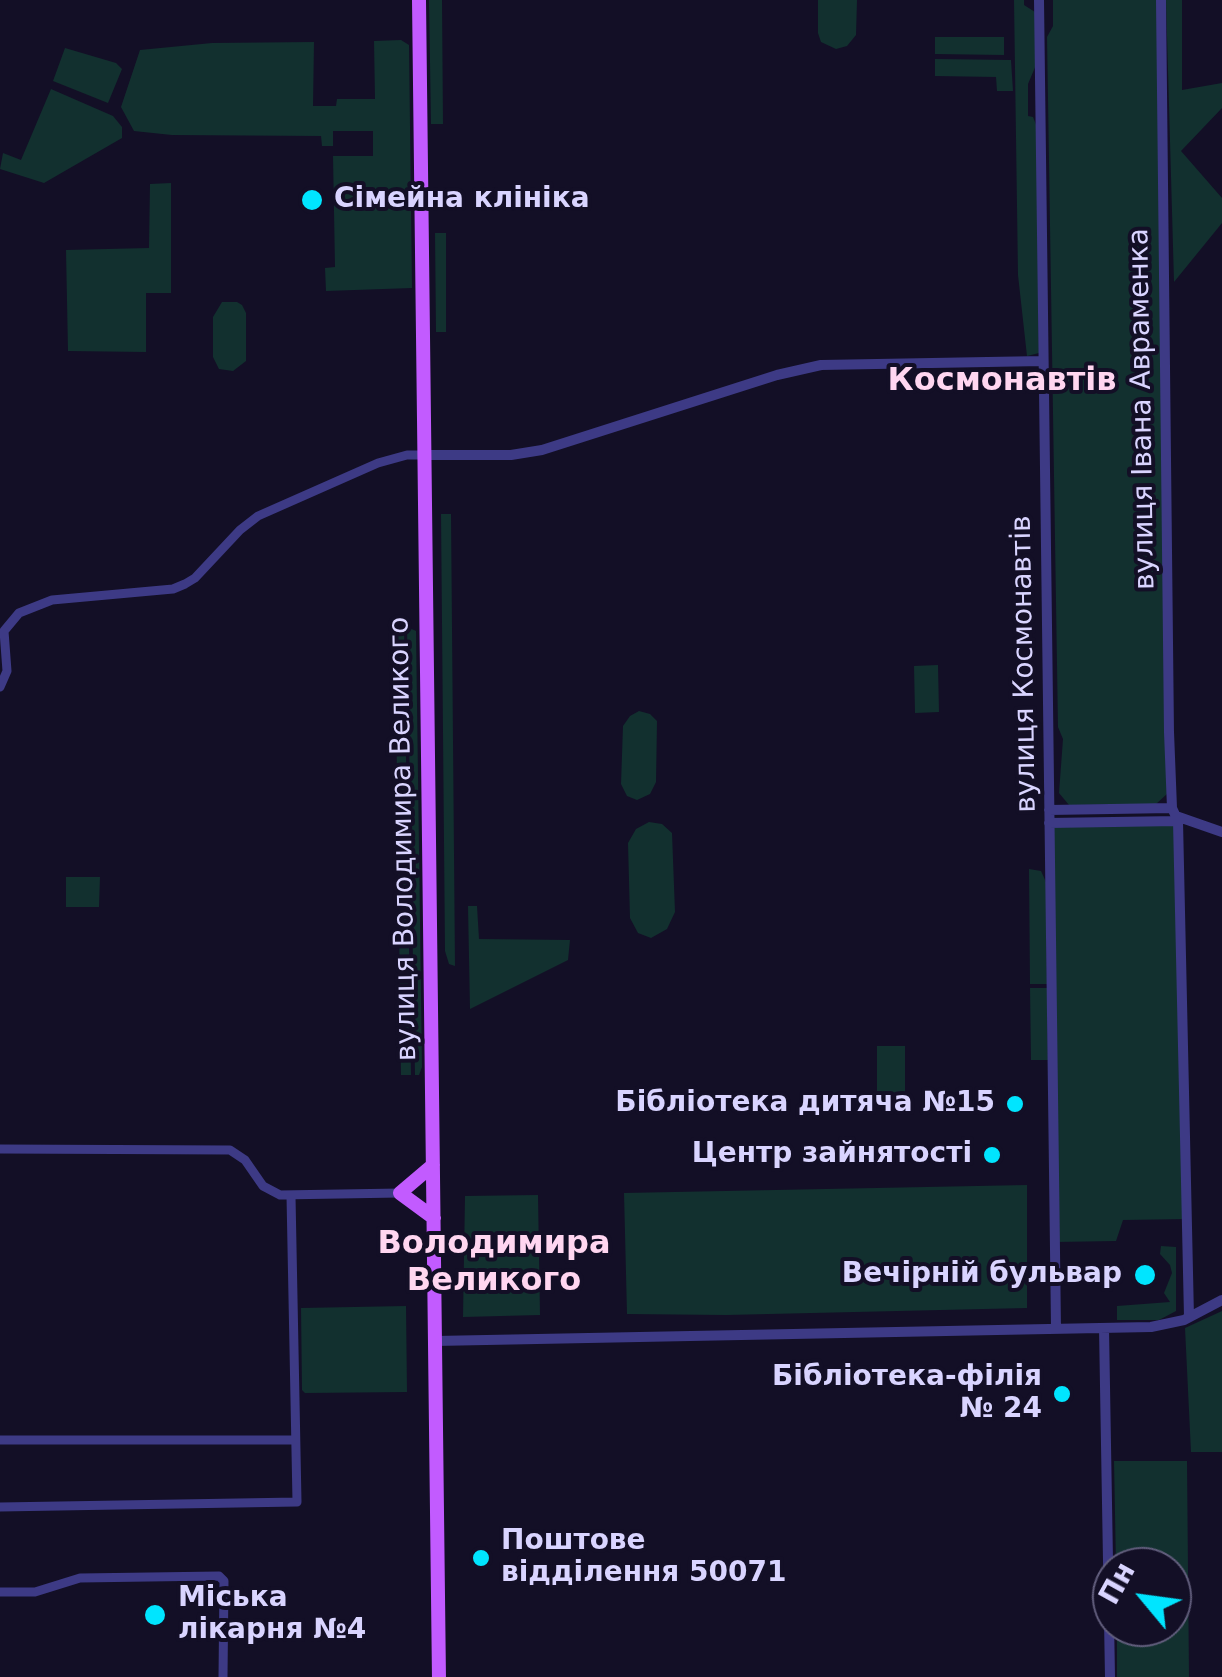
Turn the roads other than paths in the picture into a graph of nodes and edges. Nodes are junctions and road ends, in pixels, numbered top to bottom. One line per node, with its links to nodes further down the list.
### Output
1 (418, 0): 5 (main road, вулиця Володимира Великого)
2 (1039, 0): 4 (street, вулиця Космонавтів)
3 (1161, 0): 7 (street, вулиця Івана Авраменка)
4 (1042, 361): 5 (street); 8 (street, вулиця Космонавтів)
5 (424, 455): 6 (street); 11 (main road, вулиця Володимира Великого)
6 (0, 688)
7 (1175, 815): 8 (street); 9 (street); 16 (street, вулиця Івана Авраменка)
8 (1049, 816): 17 (street, вулиця Космонавтів)
9 (1222, 832)
10 (0, 1150): 13 (street)
11 (433, 1164): 12 (main road); 14 (main road, вулиця Володимира Великого)
12 (400, 1193): 13 (street); 14 (main road)
13 (291, 1196): 21 (street)
14 (434, 1218): 19 (main road, вулиця Володимира Великого)
15 (1222, 1300): 16 (street)
16 (1189, 1317): 18 (street)
17 (1056, 1327): 18 (street); 19 (street)
18 (1104, 1328): 26 (street)
19 (434, 1341): 25 (main road, вулиця Володимира Великого)
20 (0, 1440): 21 (street)
21 (296, 1440): 22 (street)
22 (0, 1507)
23 (0, 1592): 24 (street)
24 (223, 1677)
25 (439, 1677)
26 (1110, 1677)

